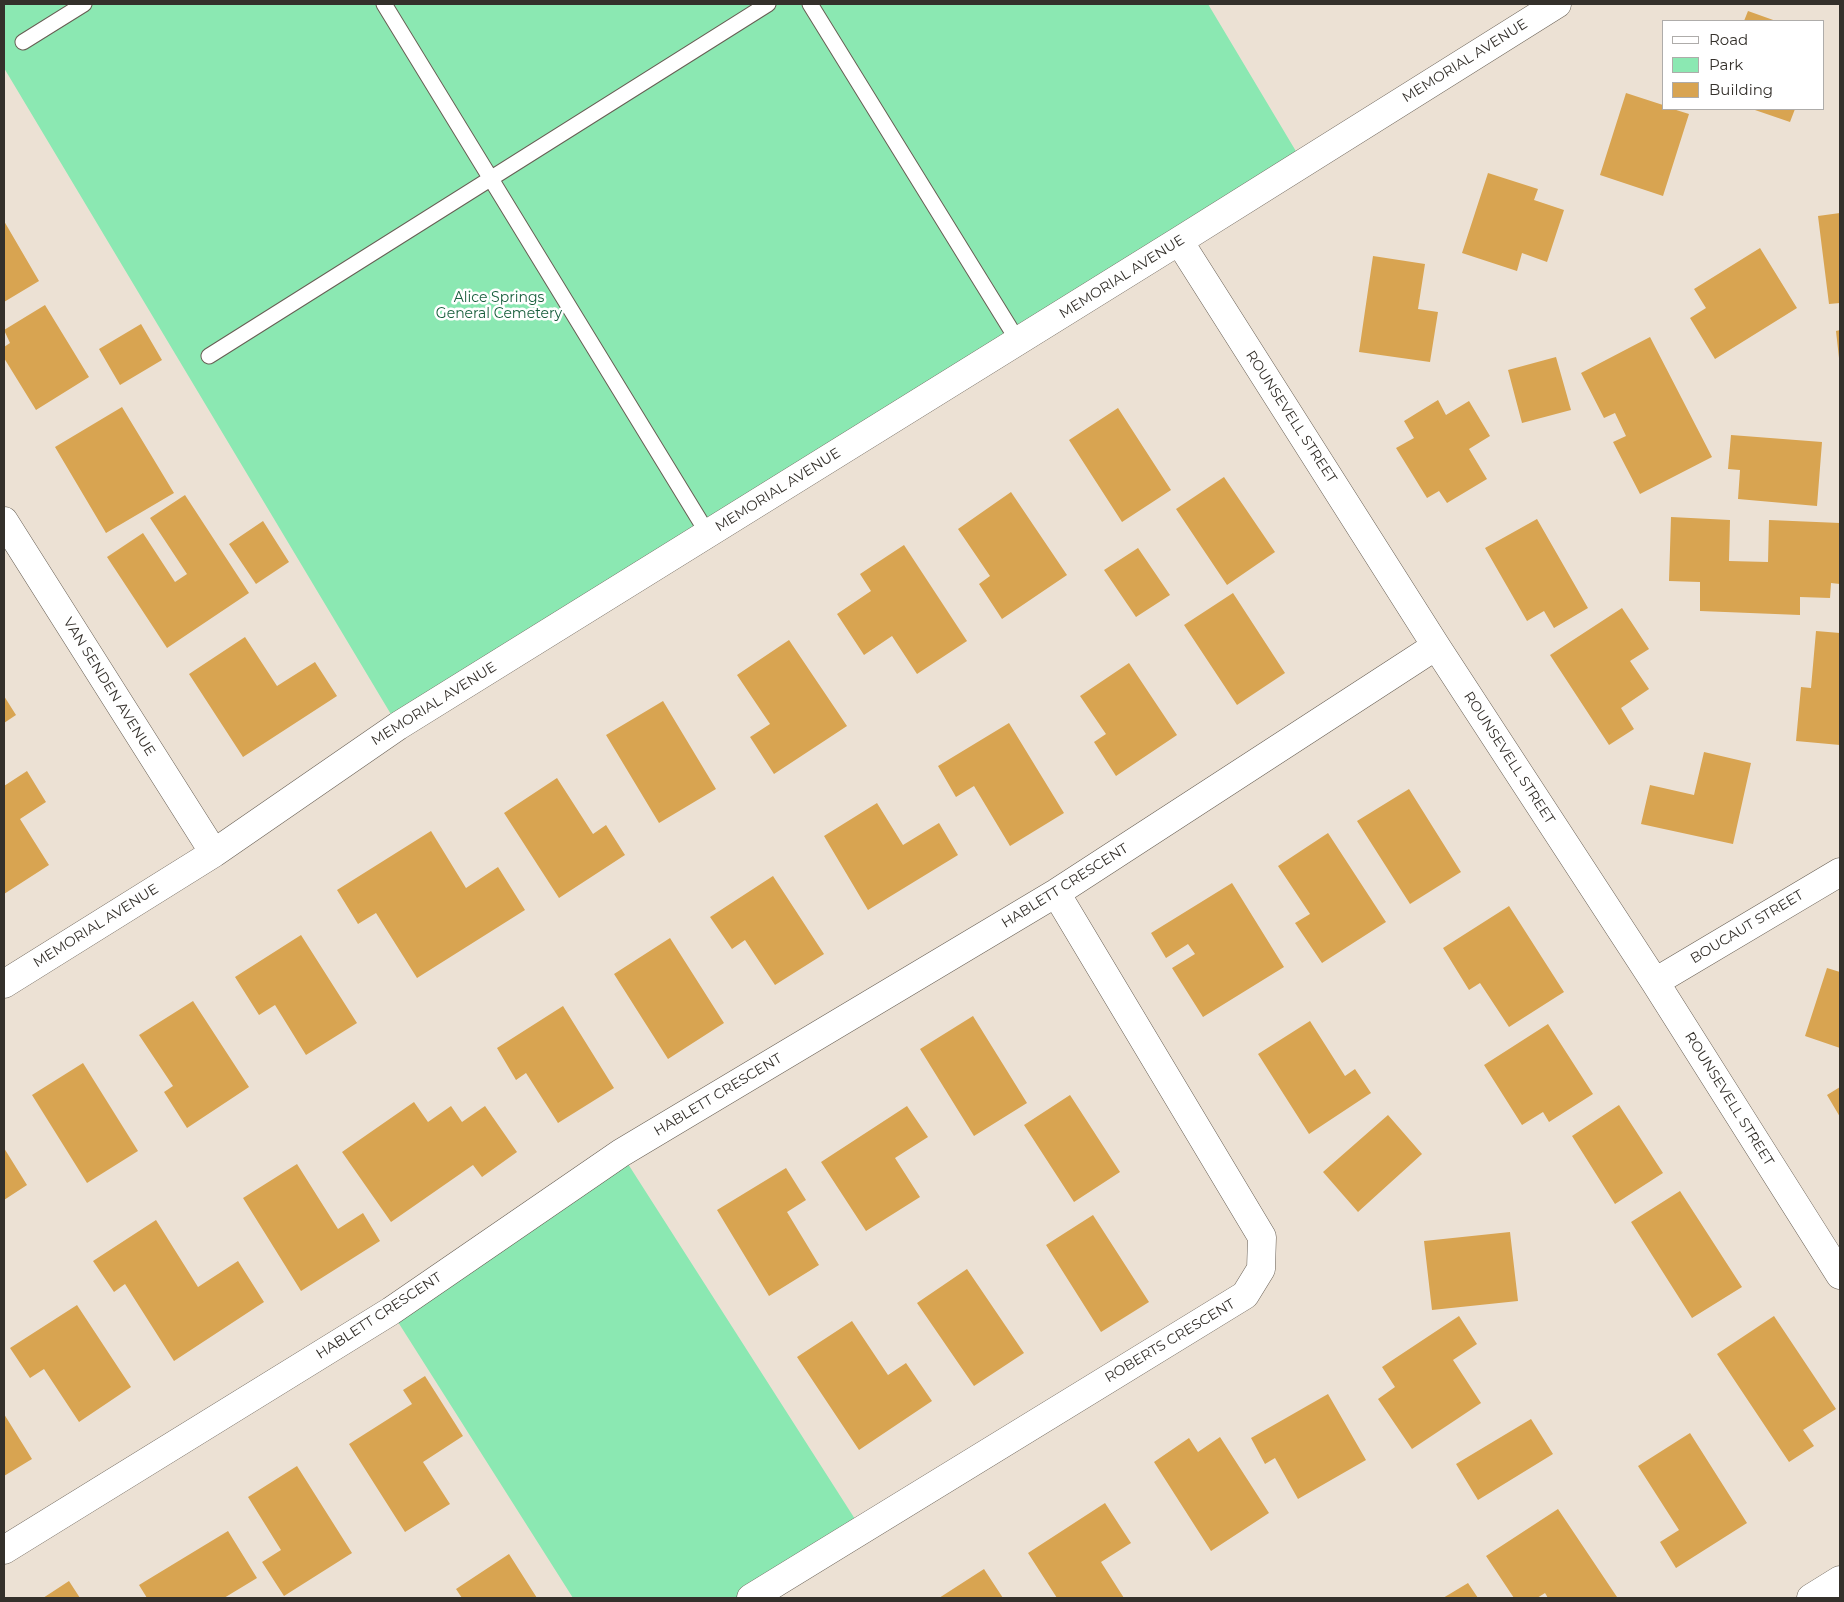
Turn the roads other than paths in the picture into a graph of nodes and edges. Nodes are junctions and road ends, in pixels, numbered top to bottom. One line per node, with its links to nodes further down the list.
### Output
1 (84, 4): 6 (lane)
2 (384, 4): 7 (lane)
3 (768, 4): 7 (lane)
4 (810, 4): 9 (lane)
5 (1557, 4): 8 (street, MEMORIAL AVENUE)
6 (22, 42)
7 (492, 179): 10 (lane); 12 (lane)
8 (1179, 242): 9 (street, MEMORIAL AVENUE); 13 (street, ROUNSEVELL STREET)
9 (1018, 341): 12 (street, MEMORIAL AVENUE)
10 (209, 356)
11 (4, 521): 14 (street, VAN SENDEN AVENUE)
12 (708, 534): 14 (street, MEMORIAL AVENUE)
13 (1436, 646): 16 (street, HABLETT CRESCENT); 17 (street, ROUNSEVELL STREET)
14 (214, 853): 18 (street, MEMORIAL AVENUE)
15 (1840, 872): 17 (street, BOUCAUT STREET)
16 (1056, 893): 20 (street, HABLETT CRESCENT); 22 (street, ROBERTS CRESCENT)
17 (1655, 982): 19 (street, ROUNSEVELL STREET)
18 (4, 984)
19 (1840, 1275)
20 (4, 1550)
21 (1840, 1580): 23 (street)
22 (751, 1598)
23 (1811, 1598)

